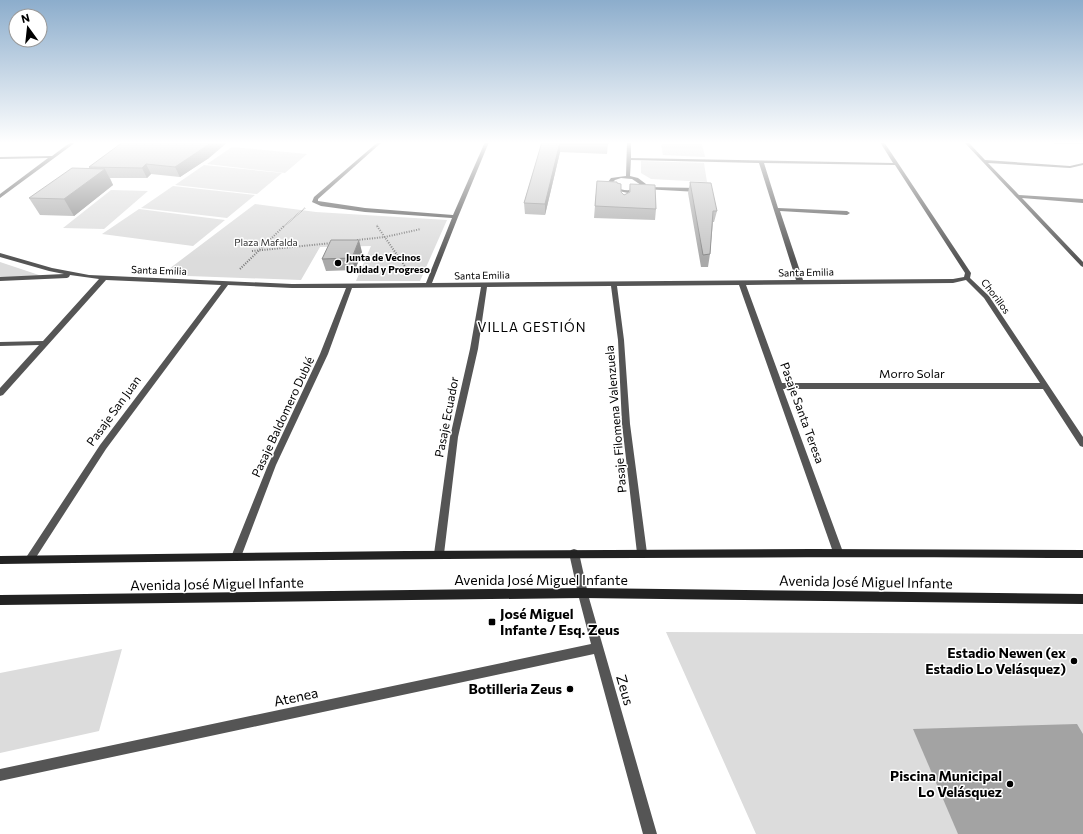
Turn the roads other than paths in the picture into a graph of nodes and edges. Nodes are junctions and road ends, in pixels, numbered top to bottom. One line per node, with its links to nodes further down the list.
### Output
1 (21, 181): 12 (street)
2 (336, 181): 18 (street)
3 (471, 181): 18 (street)
4 (611, 181): 9 (street)
5 (639, 181): 9 (street)
6 (767, 181): 16 (street)
7 (908, 181): 23 (street, Chorillos)
8 (1004, 181): 14 (street)
9 (643, 188): 10 (street)
10 (704, 190)
11 (0, 192): 12 (street)
12 (6, 192): 13 (street)
13 (0, 196)
14 (1018, 196): 15 (street); 20 (street)
15 (1083, 201)
16 (776, 209): 17 (street); 25 (street)
17 (847, 213)
18 (455, 217): 27 (street)
19 (0, 255): 21 (street, Santa Emilia)
20 (1083, 265)
21 (76, 275): 22 (street, Santa Emilia); 24 (street)
22 (104, 278): 26 (street, Santa Emilia); 32 (street)
23 (967, 278): 25 (street, Santa Emilia); 35 (street, Chorillos)
24 (0, 279)
25 (800, 282): 28 (street, Santa Emilia)
26 (226, 283): 31 (street, Santa Emilia); 44 (street, Pasaje San Juan)
27 (429, 283): 30 (street, Santa Emilia); 31 (street, Santa Emilia)
28 (742, 283): 29 (street, Santa Emilia); 34 (street, Pasaje Santa Teresa)
29 (614, 284): 30 (street, Santa Emilia); 40 (street, Pasaje Filomena Valenzuela)
30 (484, 285): 41 (street, Pasaje Ecuador)
31 (350, 286): 43 (street, Pasaje Baldomero Dublé)
32 (45, 343): 33 (street); 36 (street)
33 (0, 344)
34 (779, 386): 35 (street, Morro Solar); 38 (street, Pasaje Santa Teresa)
35 (1045, 386): 37 (street, Chorillos)
36 (0, 393)
37 (1083, 444)
38 (838, 552): 40 (main road, Avenida José Miguel Infante); 42 (main road, Avenida José Miguel Infante)
39 (574, 553): 40 (main road, Avenida José Miguel Infante); 41 (main road, Avenida José Miguel Infante); 46 (street, Zeus)
40 (642, 553)
41 (439, 554): 43 (main road, Avenida José Miguel Infante)
42 (1083, 554)
43 (236, 557): 44 (main road, Avenida José Miguel Infante)
44 (30, 559): 45 (main road, Avenida José Miguel Infante)
45 (0, 560)
46 (582, 593): 47 (main road, Avenida José Miguel Infante); 48 (main road, Avenida José Miguel Infante); 49 (street, Zeus)
47 (1083, 599)
48 (0, 600)
49 (598, 648): 50 (street, Atenea); 51 (street, Zeus)
50 (0, 775)
51 (650, 834)

